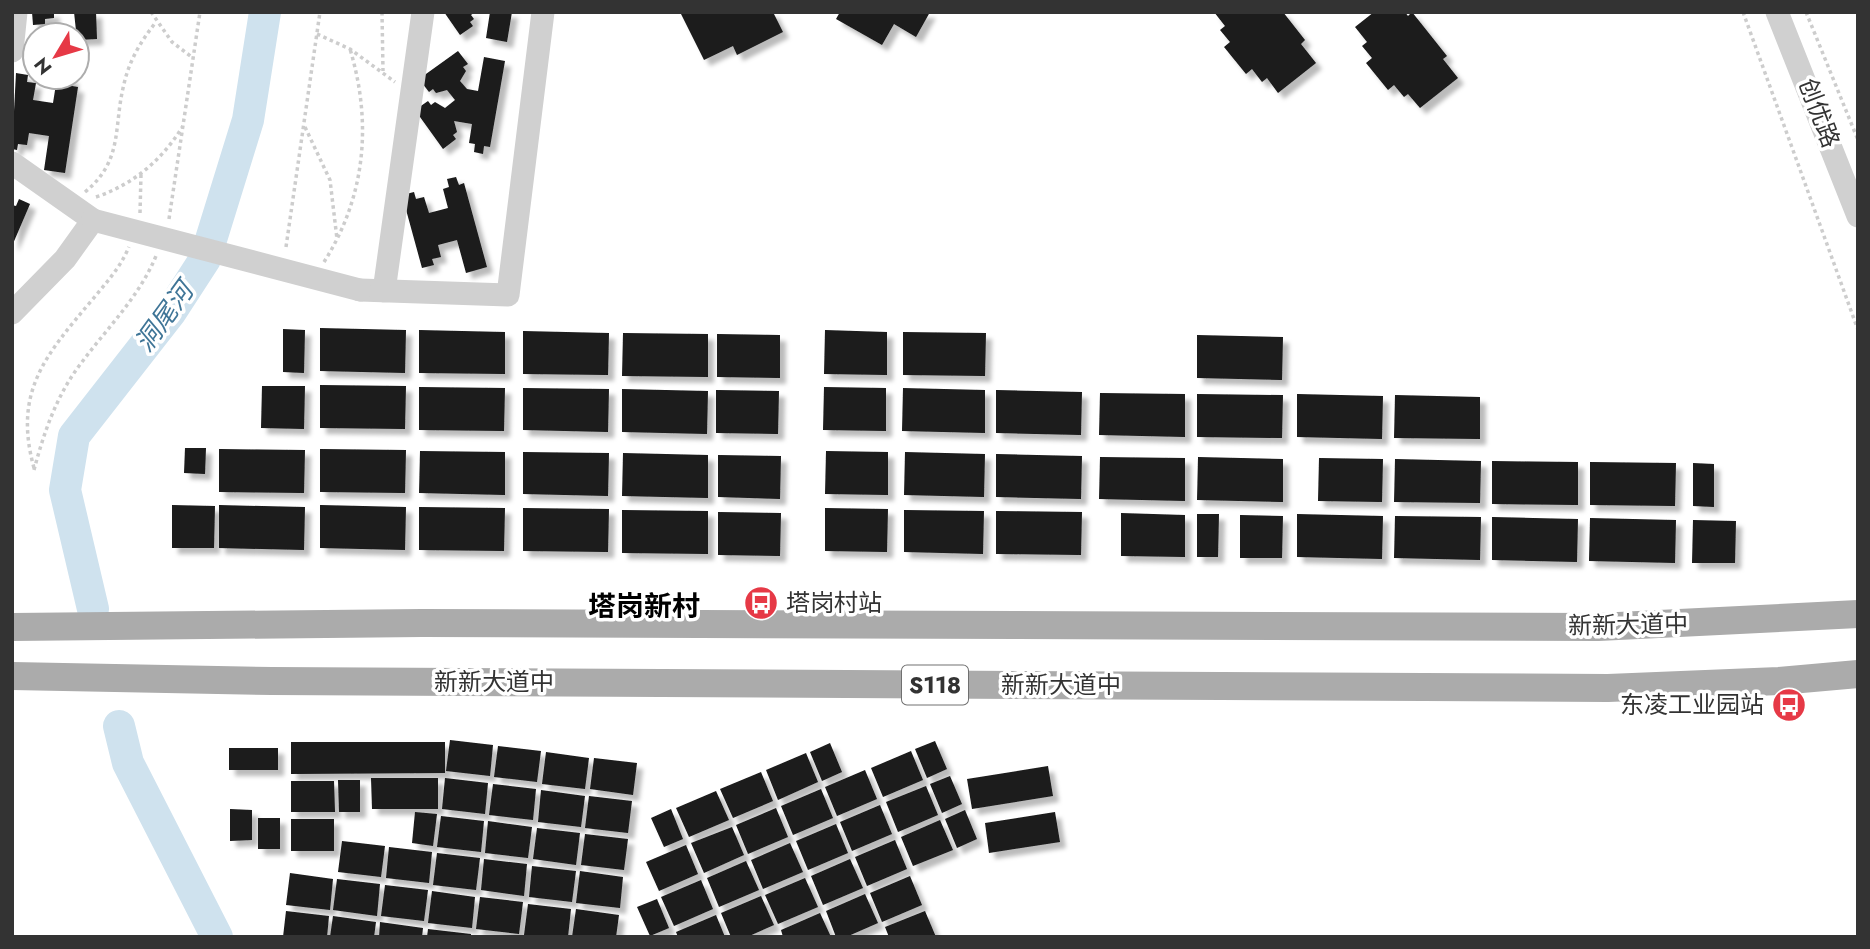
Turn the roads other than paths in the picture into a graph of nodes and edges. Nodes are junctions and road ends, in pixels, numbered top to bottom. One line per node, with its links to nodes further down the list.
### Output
1 (16, 12): 5 (street)
2 (423, 12): 9 (street)
3 (543, 12): 9 (street)
4 (1777, 12): 7 (street, 创优路)
5 (12, 51)
6 (12, 163): 8 (street)
7 (1858, 216)
8 (93, 220): 9 (street, bridge); 10 (street)
9 (384, 291)
10 (12, 313)
11 (1858, 614): 12 (main road, 新新大道中)
12 (12, 627)
13 (1858, 674): 14 (main road, 新新大道中 / S118)
14 (12, 676)

